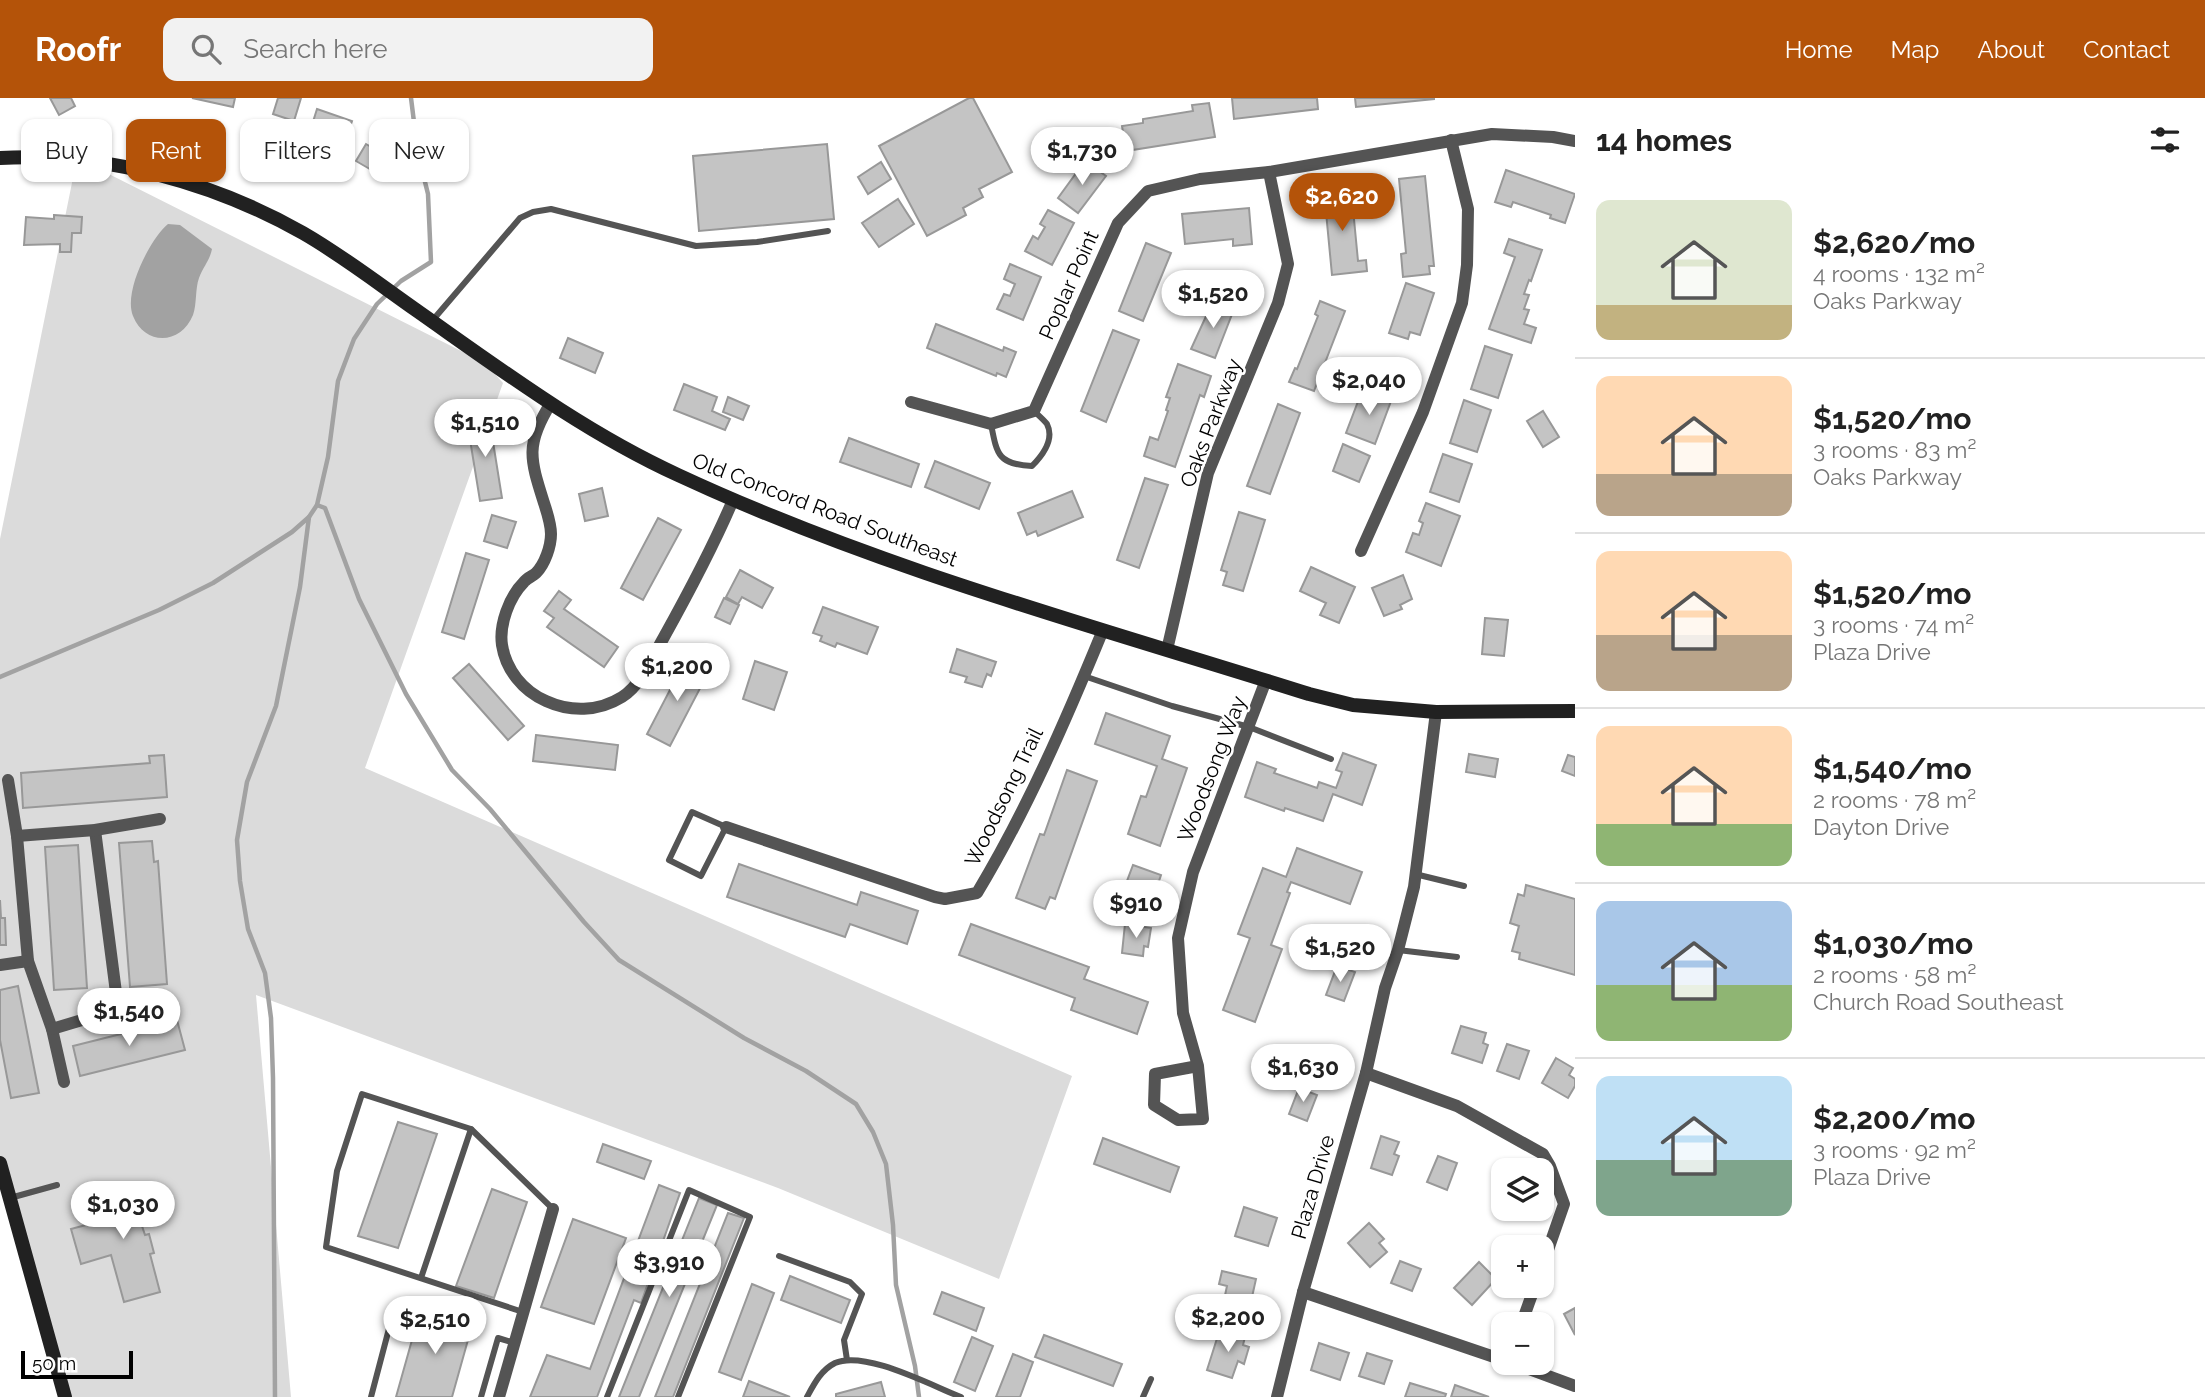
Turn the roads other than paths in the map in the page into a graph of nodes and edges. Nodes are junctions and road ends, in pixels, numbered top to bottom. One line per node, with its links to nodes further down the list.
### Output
1 (1451, 140): 2 (street, Poplar Point); 4 (street, Poplar Point); 12 (street)
2 (1575, 141)
3 (0, 159): 6 (street, Old Concord Road Southeast)
4 (1269, 172): 9 (street, Poplar Point); 14 (street, Oaks Parkway)
5 (828, 231): 6 (lane)
6 (427, 317): 8 (street, Old Concord Road Southeast)
7 (911, 402): 10 (street)
8 (551, 403): 11 (street, Old Concord Road Southeast); 11 (street)
9 (1034, 411): 10 (street); 10 (lane)
10 (991, 425)
11 (733, 500): 13 (street, Old Concord Road Southeast)
12 (1361, 551)
13 (1103, 630): 14 (street, Old Concord Road Southeast); 15 (street, Woodsong Trail)
14 (1167, 650): 16 (street, Old Concord Road Southeast)
15 (1084, 676): 19 (lane); 23 (street, Woodsong Trail)
16 (1266, 680): 18 (street, Old Concord Road Southeast); 19 (street, Woodsong Way)
17 (1575, 711): 18 (street, Old Concord Road Southeast)
18 (1436, 712): 26 (street, Plaza Drive)
19 (1248, 727): 20 (lane); 35 (street, Woodsong Way)
20 (1331, 760)
21 (8, 780): 25 (street)
22 (160, 819): 24 (street)
23 (726, 827): 23 (lane)
24 (95, 830): 25 (street); 33 (street)
25 (17, 835): 30 (street)
26 (1415, 874): 27 (lane); 28 (street, Plaza Drive)
27 (1465, 886)
28 (1398, 950): 29 (lane); 36 (street, Plaza Drive)
29 (1457, 957)
30 (29, 961): 31 (street); 34 (street)
31 (0, 965)
32 (162, 996): 33 (street)
33 (118, 1008): 34 (street)
34 (52, 1029): 37 (street)
35 (1198, 1066): 35 (street, Woodsong Way)
36 (1366, 1073): 43 (street); 46 (street, Plaza Drive)
37 (64, 1082)
38 (471, 1129): 42 (lane); 45 (lane); 45 (lane)
39 (0, 1163): 41 (street)
40 (57, 1185): 41 (lane)
41 (5, 1199): 55 (street)
42 (553, 1209): 47 (street)
43 (1553, 1235)
44 (779, 1256): 51 (lane)
45 (421, 1278): 47 (lane)
46 (1303, 1292): 50 (street); 64 (street, Plaza Drive)
47 (523, 1312): 49 (street)
48 (391, 1321): 56 (lane)
49 (514, 1343): 57 (lane); 58 (street)
50 (1491, 1356)
51 (847, 1360): 61 (lane); 62 (lane)
52 (1545, 1375): 54 (street)
53 (1151, 1379): 63 (lane)
54 (1575, 1386)
55 (65, 1397)
56 (371, 1397)
57 (481, 1397)
58 (499, 1397)
59 (607, 1397): 60 (lane)
60 (678, 1397)
61 (807, 1397)
62 (961, 1397)
63 (1143, 1397)
64 (1277, 1397)

